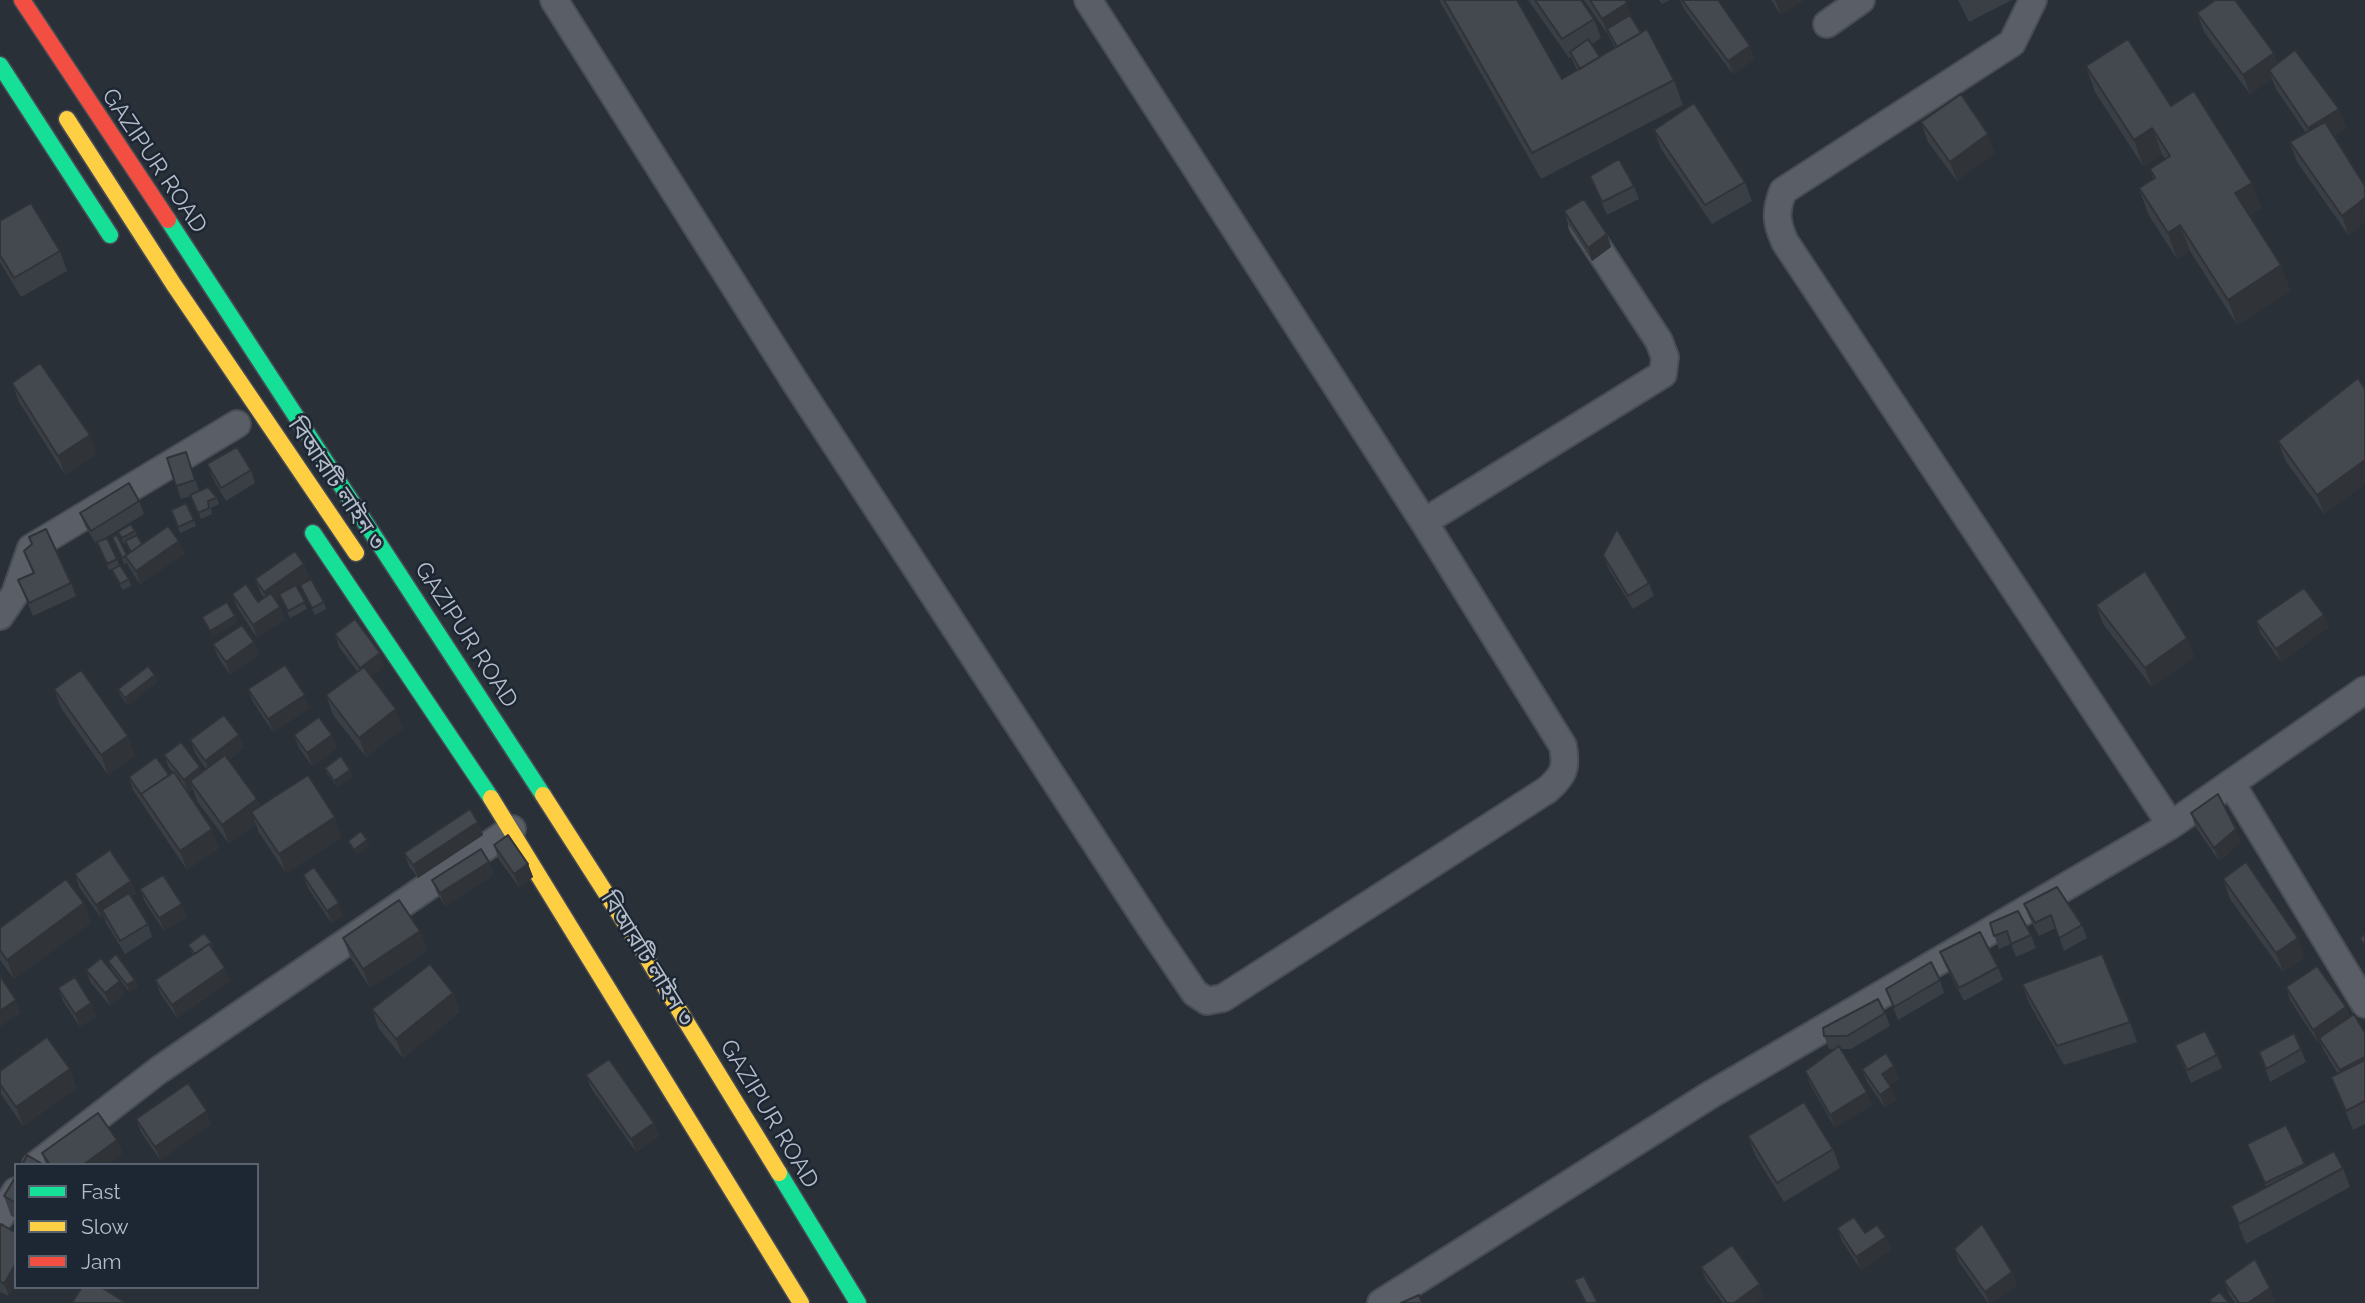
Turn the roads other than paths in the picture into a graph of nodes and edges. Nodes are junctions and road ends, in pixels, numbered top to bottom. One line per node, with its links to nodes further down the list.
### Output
1 (22, 0): 25 (main road, GAZIPUR ROAD)
2 (554, 0): 13 (street)
3 (1088, 0): 13 (street)
4 (1861, 0): 6 (street)
5 (2033, 0): 18 (street)
6 (1830, 14)
7 (0, 65): 10 (main road)
8 (58, 105): 14 (main road, বিআরটি লাইন ৩)
9 (1572, 208): 13 (street)
10 (121, 250)
11 (237, 424): 15 (street)
12 (305, 522): 19 (main road)
13 (1424, 522)
14 (367, 570)
15 (0, 615)
16 (2365, 690): 17 (street)
17 (2231, 783): 18 (street); 20 (street)
18 (2171, 825): 26 (street)
19 (512, 829): 21 (street); 24 (main road)
20 (2365, 1004)
21 (39, 1163)
22 (14, 1194): 23 (street)
23 (0, 1217)
24 (801, 1303)
25 (858, 1303)
26 (1381, 1303)

